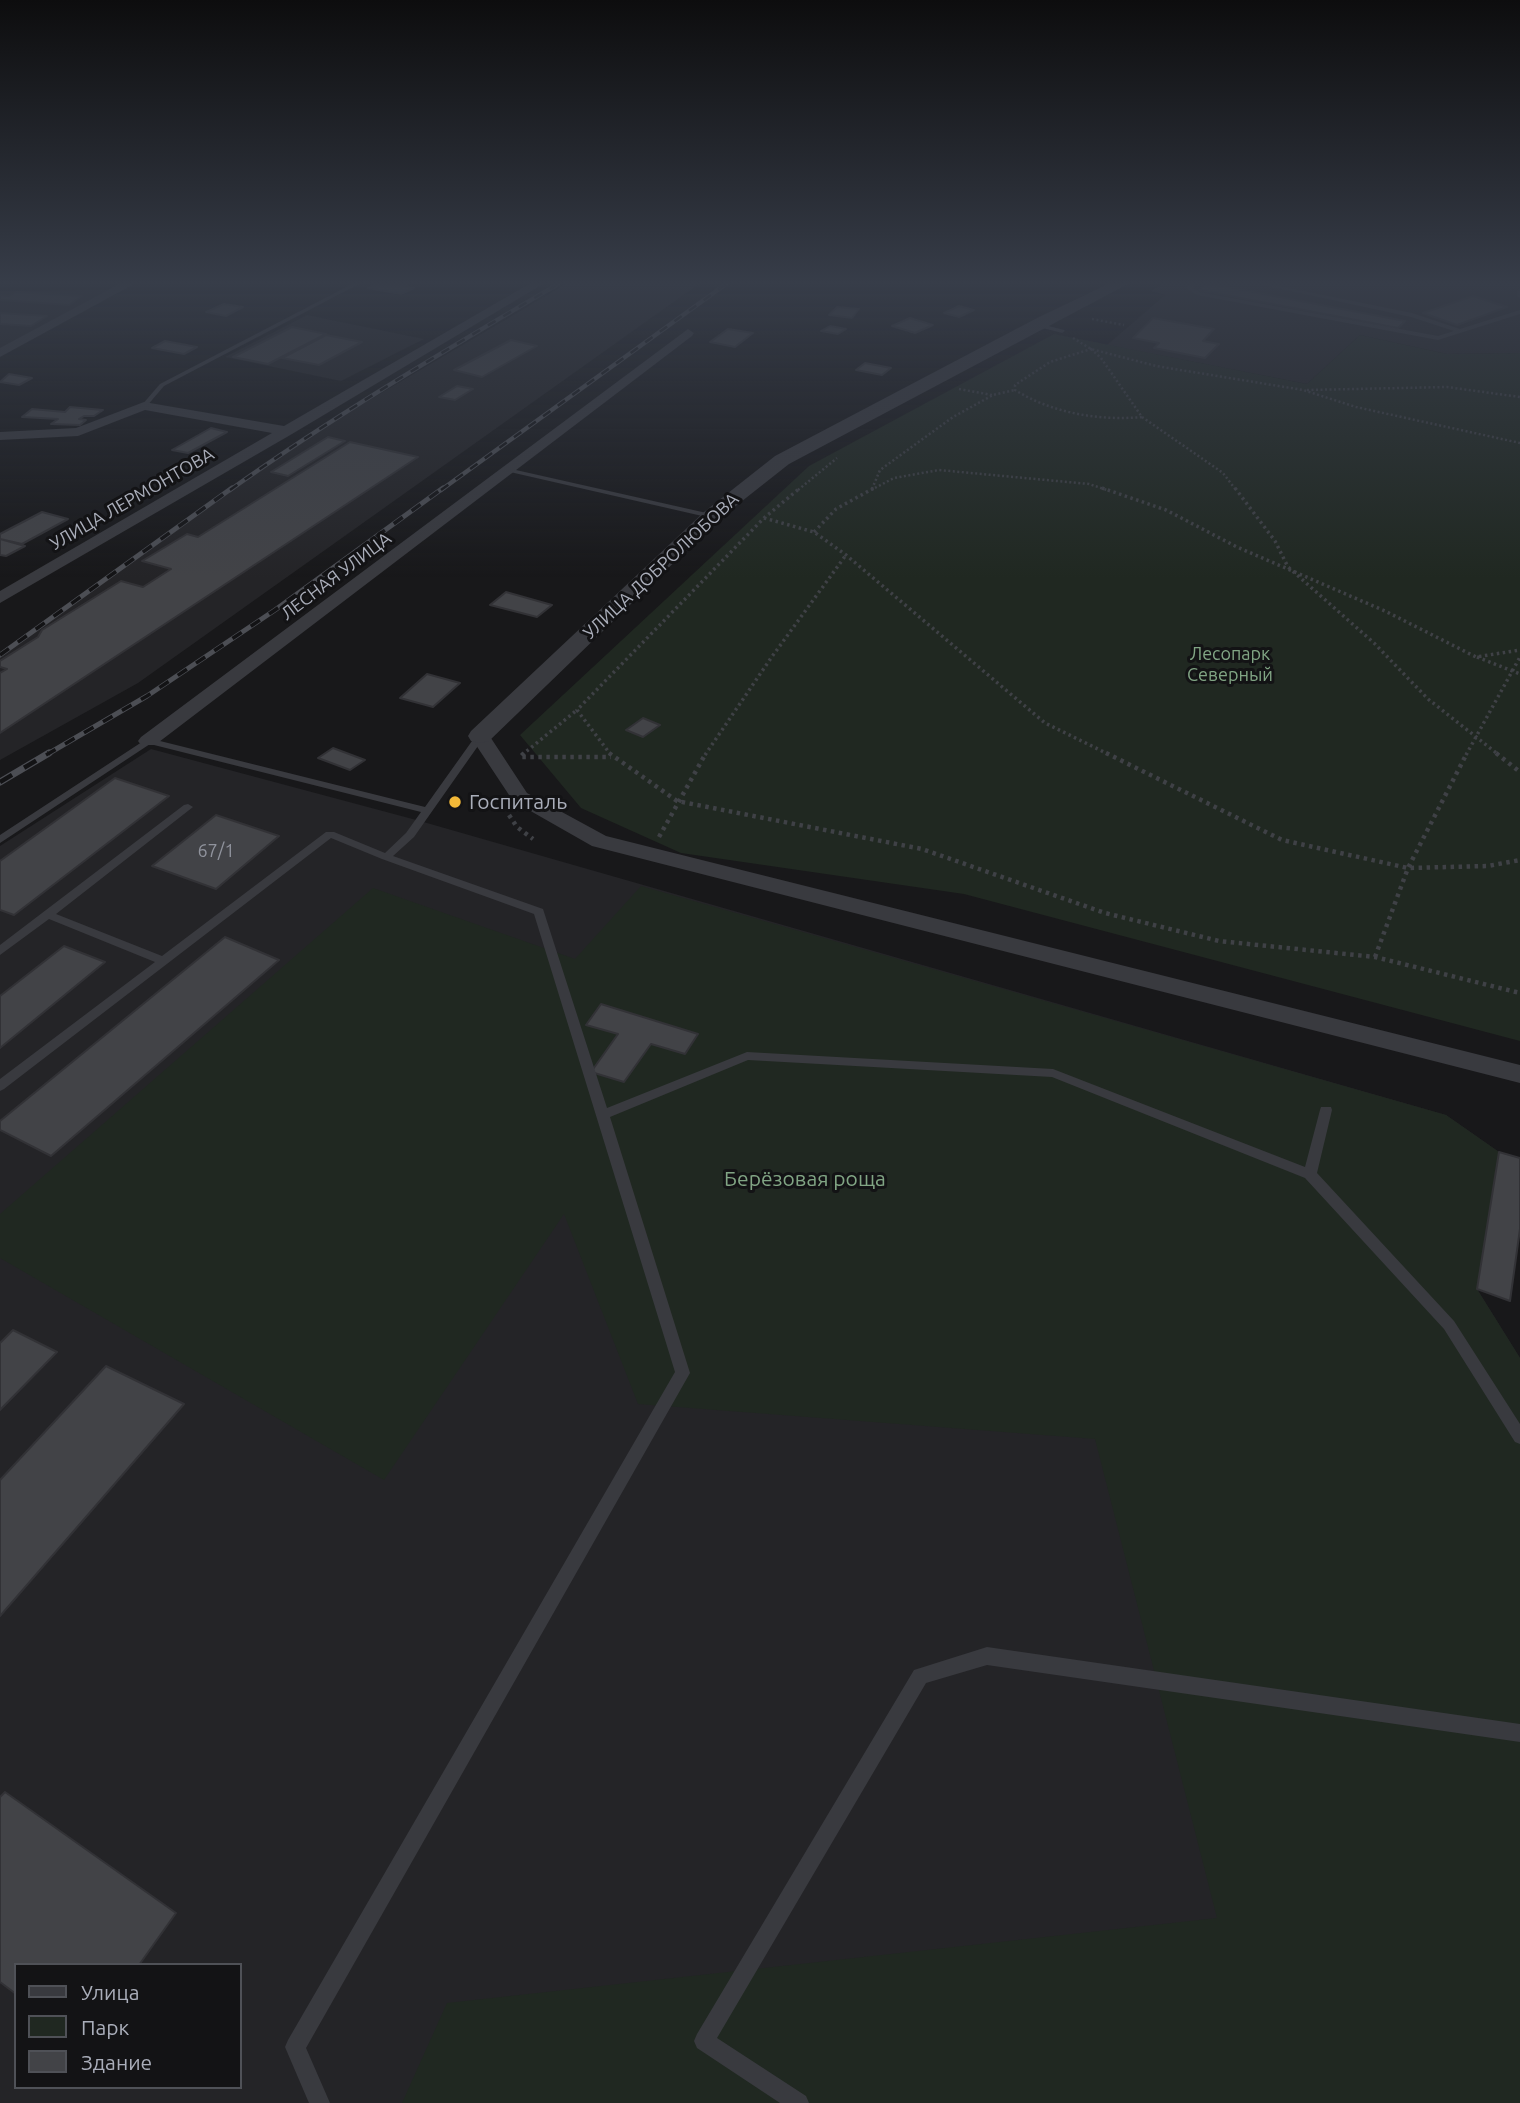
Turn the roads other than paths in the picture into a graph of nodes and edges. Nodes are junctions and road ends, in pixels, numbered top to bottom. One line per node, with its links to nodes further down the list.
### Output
1 (167, 382): 5 (lane)
2 (370, 382): 6 (street, УЛИЦА ЛЕРМОНТОВА)
3 (624, 382): 8 (street, ЛЕСНАЯ УЛИЦА)
4 (929, 382): 9 (street, УЛИЦА ДОБРОЛЮБОВА)
5 (144, 406): 6 (street); 7 (street)
6 (287, 431): 10 (street, УЛИЦА ЛЕРМОНТОВА)
7 (0, 436)
8 (510, 470): 9 (lane); 12 (street, ЛЕСНАЯ УЛИЦА)
9 (711, 516): 11 (street, УЛИЦА ДОБРОЛЮБОВА)
10 (0, 598)
11 (480, 736): 14 (lane); 20 (street)
12 (148, 741): 14 (lane); 15 (lane, ЛЕСНАЯ УЛИЦА)
13 (188, 807): 17 (lane)
14 (426, 810): 16 (lane)
15 (0, 839)
16 (386, 857): 19 (lane); 23 (lane)
17 (48, 915): 18 (lane); 19 (lane)
18 (0, 951)
19 (163, 961): 21 (lane)
20 (1520, 1074)
21 (0, 1086)
22 (1326, 1110): 24 (lane)
23 (603, 1115): 24 (lane); 27 (lane)
24 (1310, 1174): 25 (lane)
25 (1520, 1437)
26 (1520, 1733): 28 (lane)
27 (320, 2103)
28 (799, 2103)

